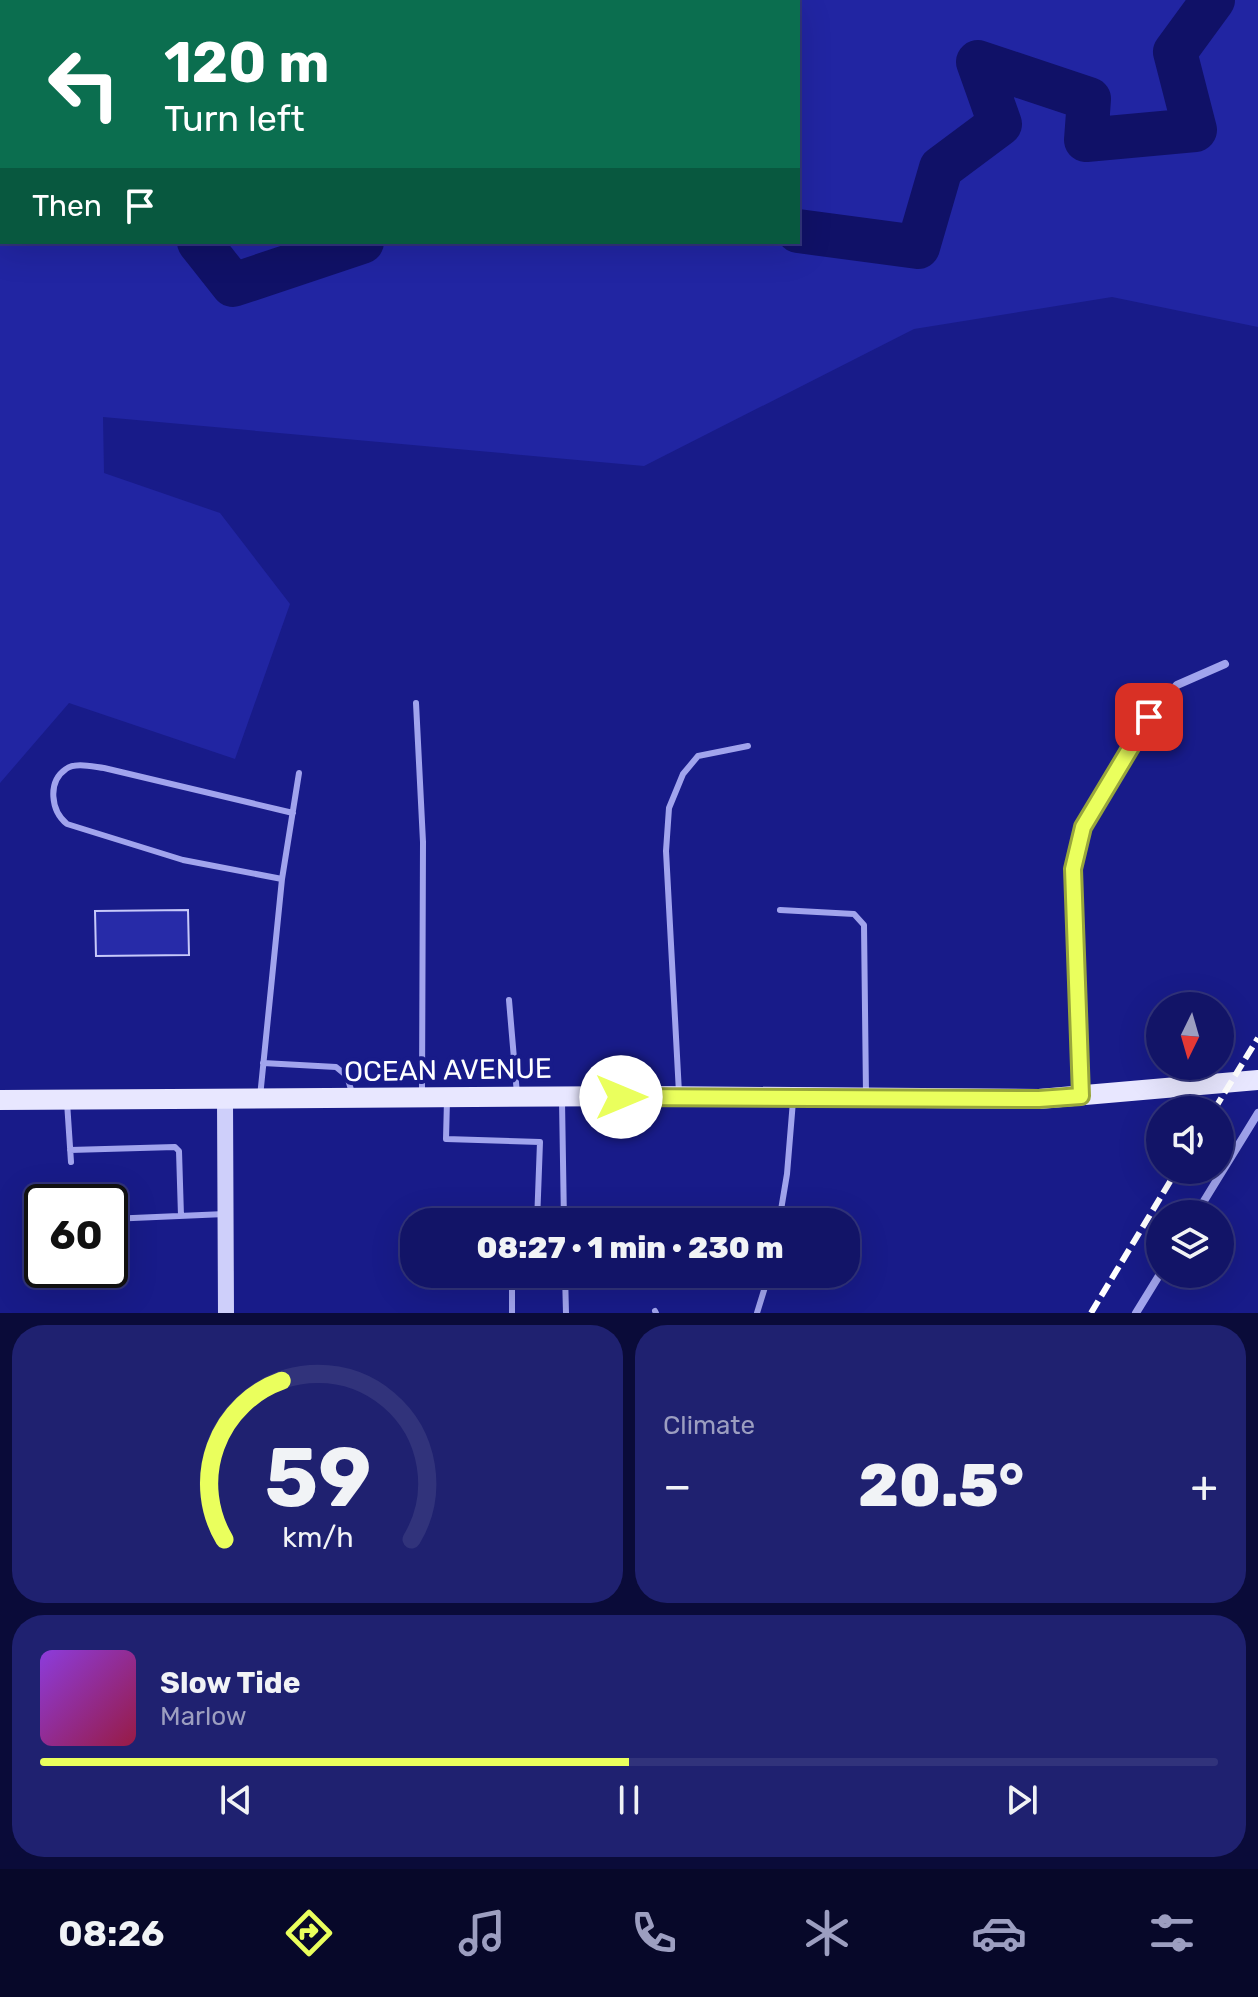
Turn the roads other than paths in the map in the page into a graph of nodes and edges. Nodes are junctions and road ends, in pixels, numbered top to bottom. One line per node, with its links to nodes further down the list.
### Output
1 (1225, 664): 11 (street)
2 (416, 703): 22 (lane)
3 (748, 746): 13 (lane)
4 (299, 773): 5 (lane)
5 (293, 813): 6 (lane); 6 (lane)
6 (282, 879): 9 (lane)
7 (780, 910): 16 (lane)
8 (509, 1000): 14 (lane)
9 (263, 1063): 20 (lane); 21 (lane)
10 (1258, 1080): 11 (main road, OCEAN AVENUE)
11 (1081, 1096): 16 (main road, OCEAN AVENUE)
12 (562, 1097): 13 (main road, OCEAN AVENUE); 14 (main road, OCEAN AVENUE); 29 (lane)
13 (679, 1097): 15 (main road, OCEAN AVENUE)
14 (517, 1098): 17 (main road, OCEAN AVENUE)
15 (793, 1098): 16 (main road, OCEAN AVENUE); 30 (lane)
16 (866, 1098)
17 (447, 1099): 22 (main road, OCEAN AVENUE); 28 (lane)
18 (0, 1100): 19 (main road, OCEAN AVENUE)
19 (67, 1100): 23 (main road, OCEAN AVENUE); 25 (lane)
20 (260, 1100): 21 (main road, OCEAN AVENUE); 23 (main road, OCEAN AVENUE)
21 (355, 1100): 22 (main road, OCEAN AVENUE)
22 (422, 1100)
23 (225, 1101): 31 (street)
24 (1258, 1113): 27 (street)
25 (70, 1150): 26 (lane); 32 (lane)
26 (71, 1162)
27 (1205, 1200)
28 (538, 1208)
29 (564, 1208)
30 (781, 1208)
31 (225, 1214): 32 (lane); 38 (street)
32 (181, 1216): 33 (lane)
33 (128, 1218)
34 (512, 1288): 39 (lane)
35 (565, 1288): 40 (lane)
36 (765, 1288): 41 (lane)
37 (1151, 1288): 42 (street)
38 (226, 1313)
39 (512, 1313)
40 (566, 1313)
41 (757, 1313)
42 (1136, 1313)

